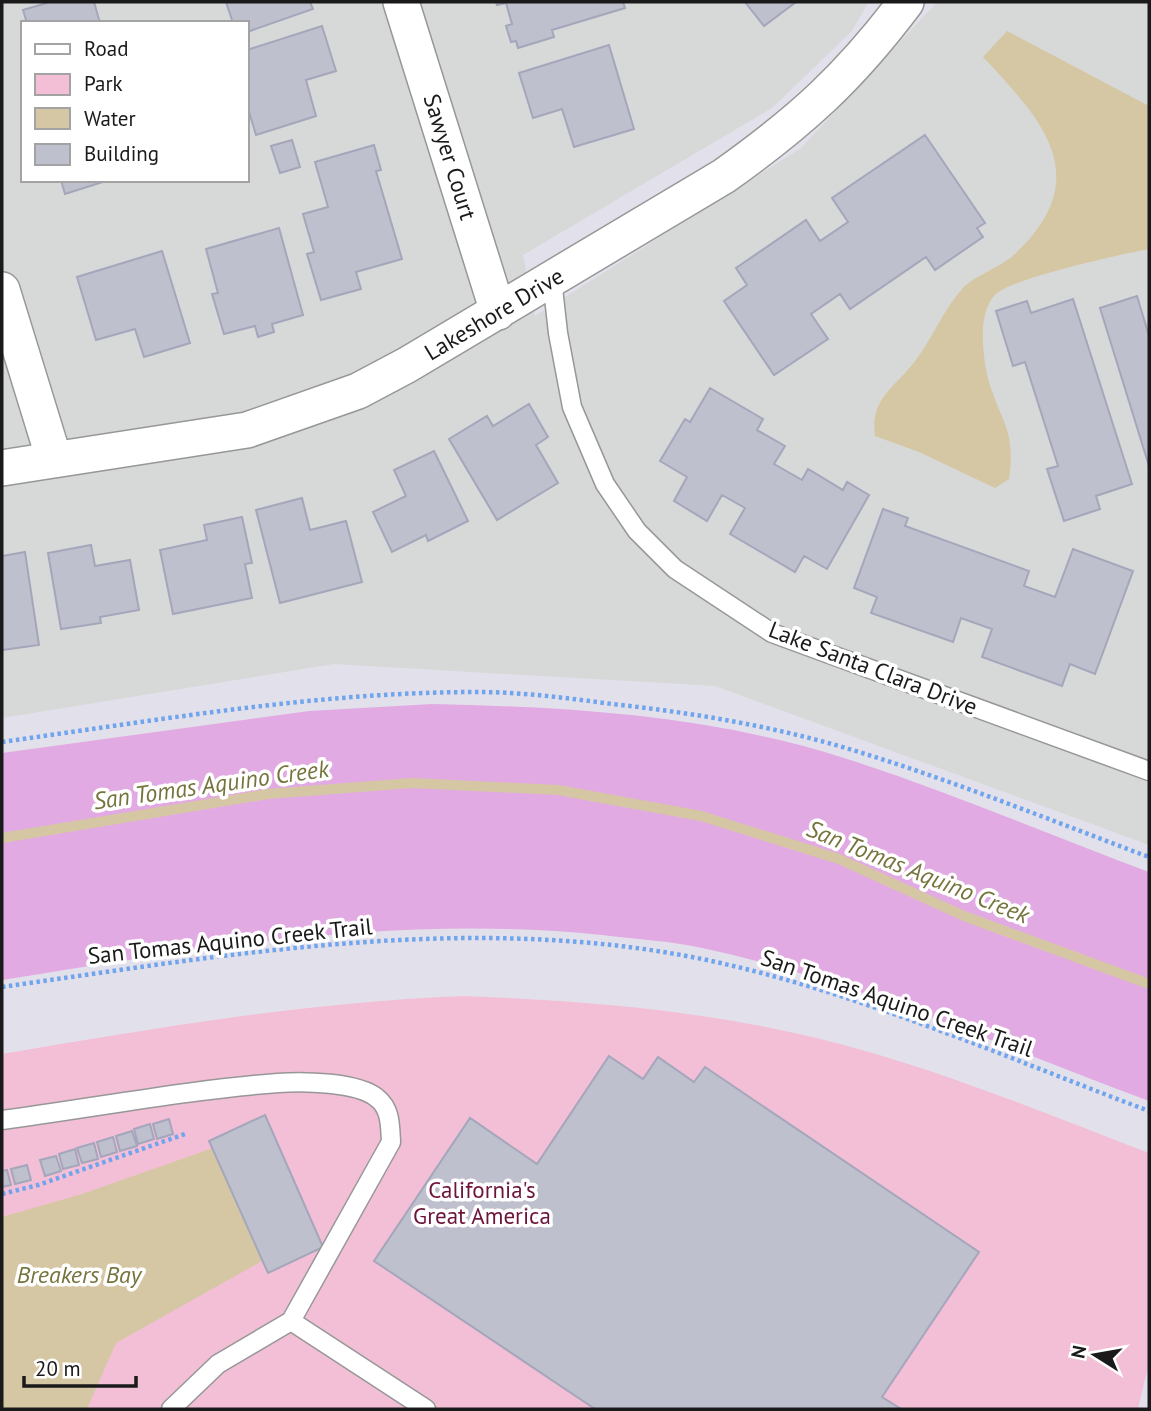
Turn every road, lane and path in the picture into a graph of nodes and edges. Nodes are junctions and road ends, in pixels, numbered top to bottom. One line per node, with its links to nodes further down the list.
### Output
1 (401, 2): 5 (street, Sawyer Court)
2 (906, 2): 3 (street, Lakeshore Drive)
3 (552, 279): 5 (street, Lakeshore Drive); 9 (lane, Lake Santa Clara Drive)
4 (2, 290): 6 (street)
5 (498, 312): 6 (street, Lakeshore Drive)
6 (54, 459): 7 (street, Lakeshore Drive)
7 (2, 468)
8 (2, 742): 10 (path)
9 (1149, 771)
10 (1149, 857)
11 (2, 987): 12 (path, San Tomas Aquino Creek Trail)
12 (1149, 1111)
13 (2, 1120): 16 (lane)
14 (188, 1133): 15 (path)
15 (2, 1194)
16 (290, 1321): 17 (lane); 18 (lane)
17 (171, 1409)
18 (426, 1409)

